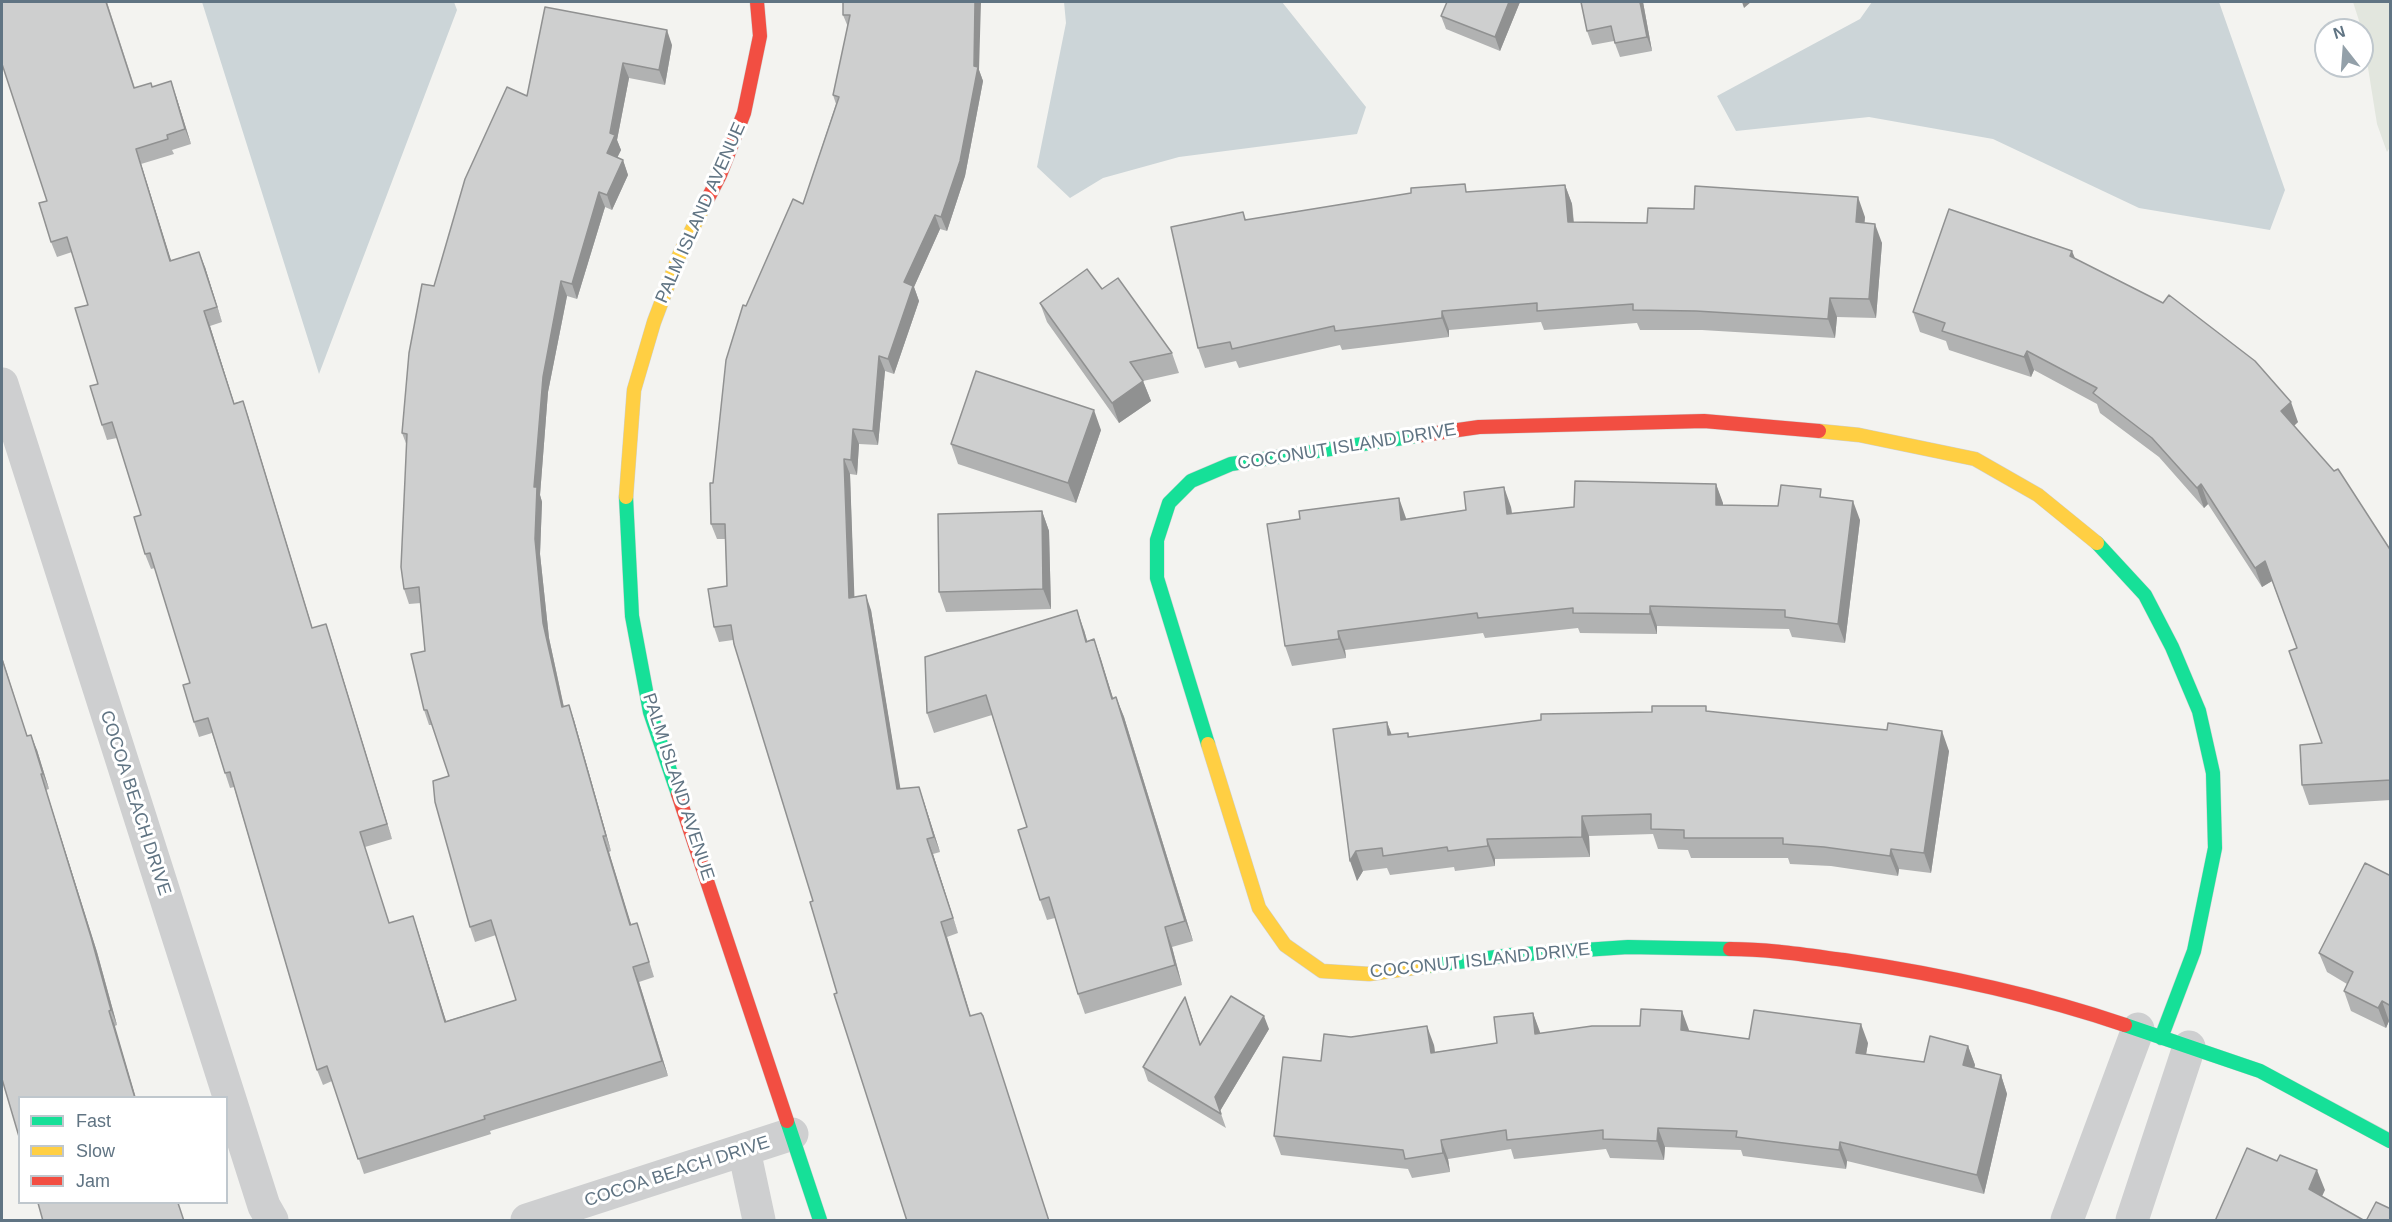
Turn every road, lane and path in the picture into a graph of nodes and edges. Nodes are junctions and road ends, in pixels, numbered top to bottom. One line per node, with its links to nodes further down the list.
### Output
1 (757, 2): 4 (street, PALM ISLAND AVENUE)
2 (2, 384): 7 (street, COCOA BEACH DRIVE)
3 (2163, 1038): 3 (street, COCONUT ISLAND DRIVE); 5 (street, COCONUT ISLAND DRIVE); 11 (street, COCONUT ISLAND DRIVE); 12 (street, COCONUT ISLAND DRIVE)
4 (792, 1134): 6 (street, COCOA BEACH DRIVE); 10 (street, PALM ISLAND AVENUE)
5 (2391, 1141)
6 (744, 1150): 8 (street, COCOA BEACH DRIVE); 9 (street)
7 (272, 1221)
8 (527, 1221)
9 (759, 1221)
10 (820, 1221)
11 (2067, 1221)
12 (2132, 1221)

